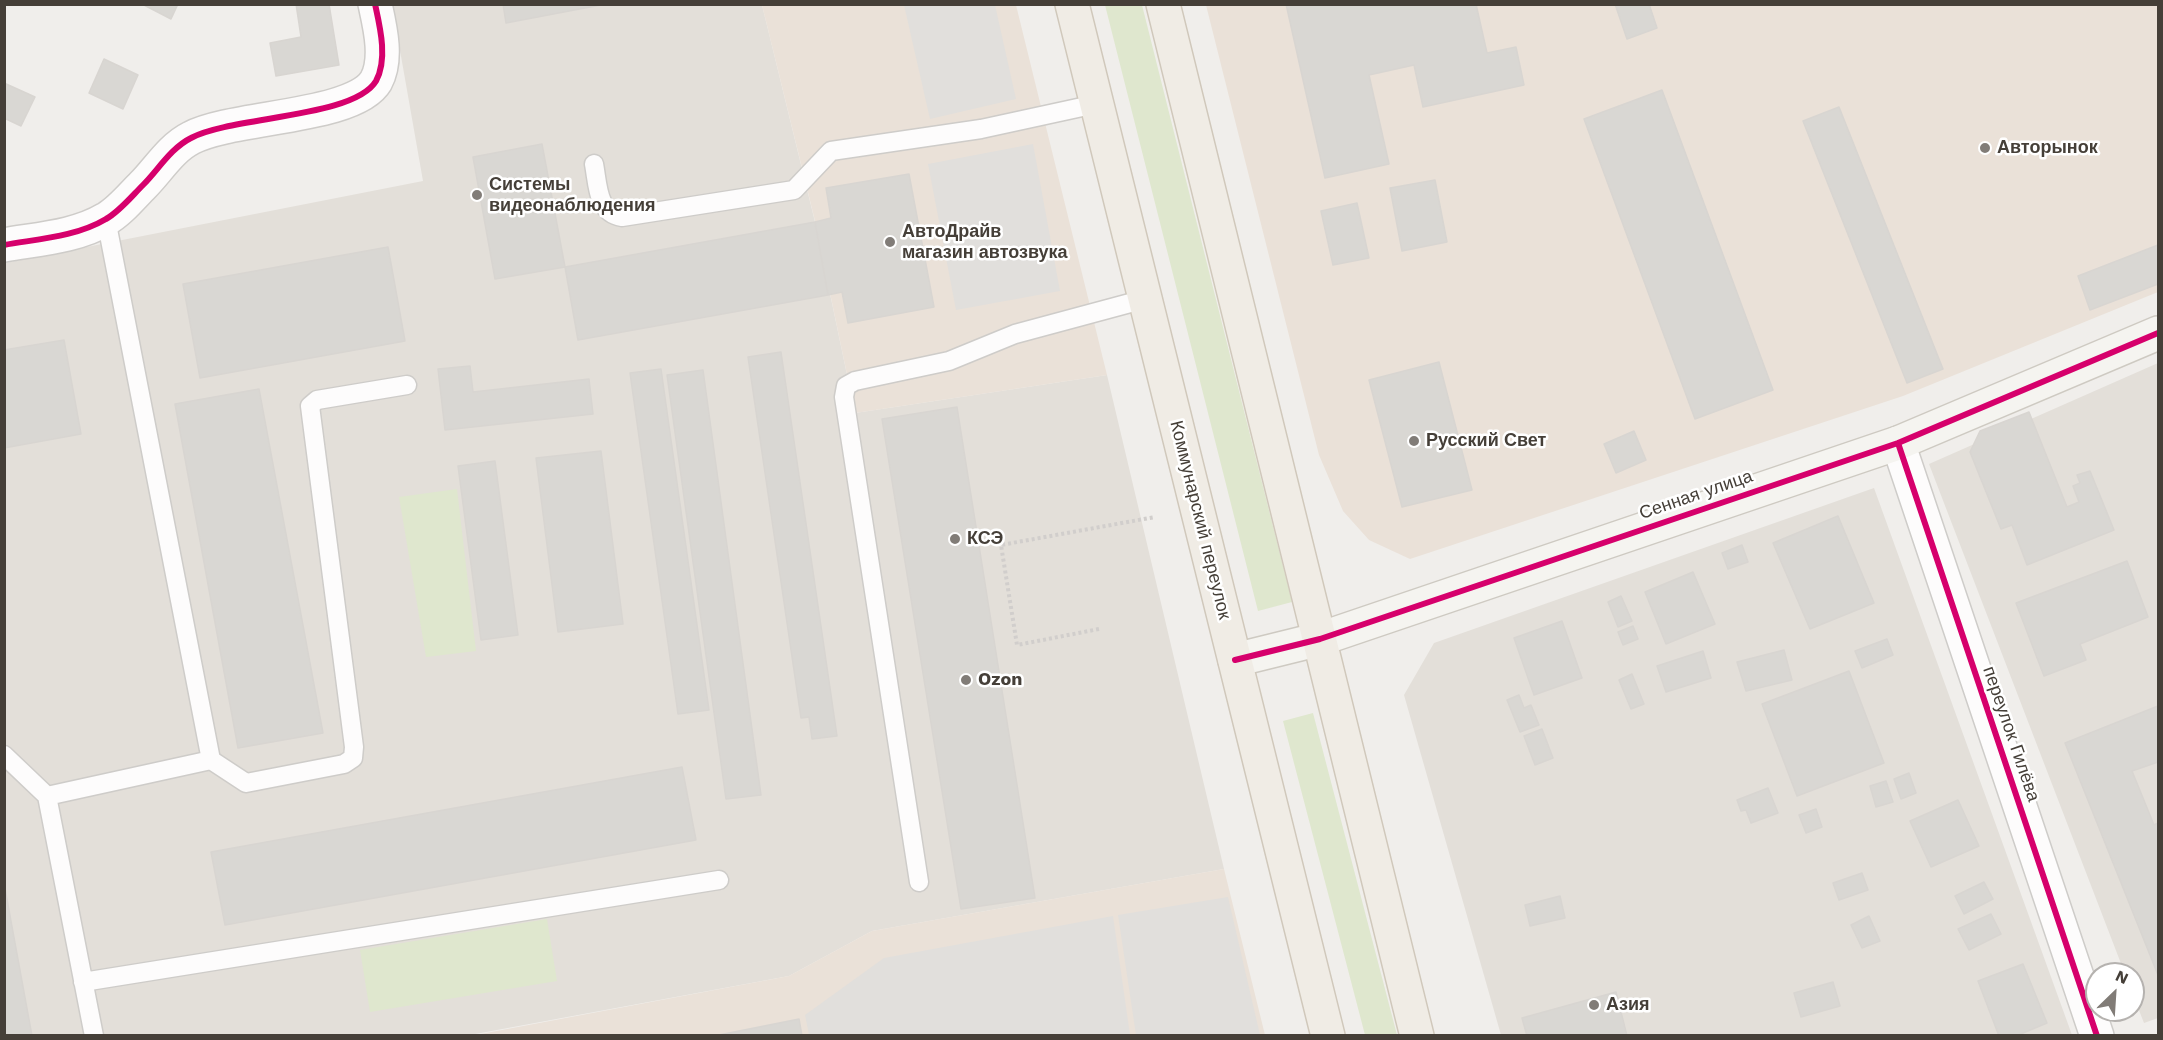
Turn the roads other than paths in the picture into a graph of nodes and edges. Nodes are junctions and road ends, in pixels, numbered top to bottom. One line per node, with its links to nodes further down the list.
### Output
1 (375, 4): 6 (street)
2 (1072, 4): 4 (main road, Коммунарский переулок)
3 (1163, 4): 12 (main road)
4 (1096, 104): 5 (lane); 8 (main road, Коммунарский переулок)
5 (594, 164)
6 (106, 219): 7 (street); 15 (lane)
7 (4, 245)
8 (1145, 299): 13 (main road, Коммунарский переулок); 18 (lane)
9 (2158, 333): 11 (street, Сенная улица)
10 (407, 385): 15 (lane)
11 (1898, 443): 12 (street, Сенная улица); 23 (street, переулок Гилёва)
12 (1320, 639): 13 (street, Сенная улица); 22 (main road)
13 (1234, 660): 21 (main road, Коммунарский переулок)
14 (4, 755): 16 (lane)
15 (211, 760): 16 (lane)
16 (47, 796): 19 (lane)
17 (719, 880): 19 (lane)
18 (919, 882)
19 (83, 982): 20 (lane)
20 (94, 1035)
21 (1328, 1035)
22 (1417, 1035)
23 (2097, 1035)

